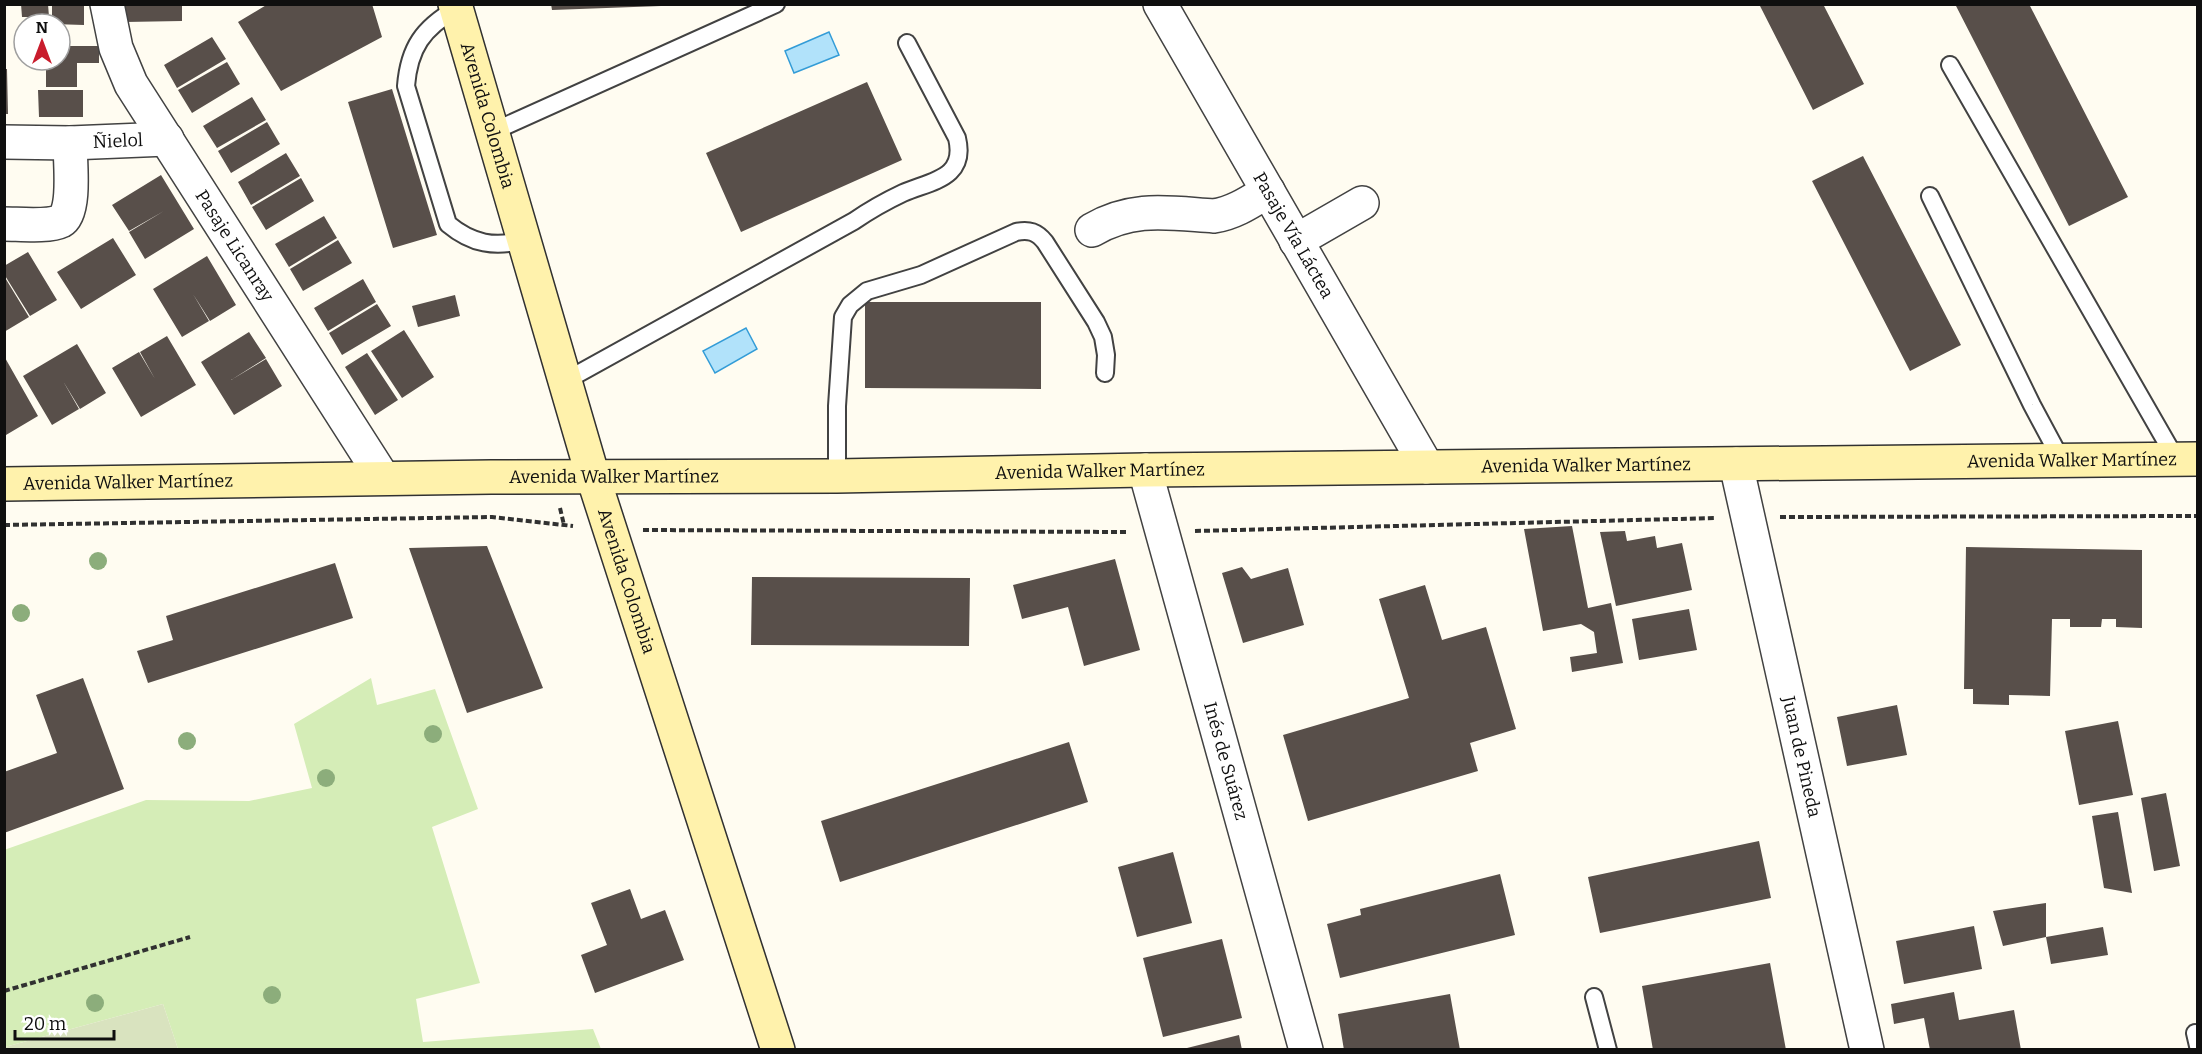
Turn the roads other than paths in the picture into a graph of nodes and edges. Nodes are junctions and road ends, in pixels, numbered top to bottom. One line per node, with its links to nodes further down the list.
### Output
1 (107, 4): 8 (street, Pasaje Licanray)
2 (776, 4): 7 (lane)
3 (1160, 4): 11 (street, Pasaje Vía Láctea)
4 (455, 7): 7 (main road, Avenida Colombia); 16 (lane)
5 (907, 43): 19 (lane)
6 (1950, 65): 20 (lane)
7 (492, 132): 16 (main road, Avenida Colombia)
8 (167, 139): 10 (street, Ñielol); 27 (street, Pasaje Licanray)
9 (4, 142): 10 (street, Ñielol)
10 (70, 143): 14 (street, Ñielol)
11 (1268, 191): 15 (street); 17 (street, Pasaje Vía Láctea)
12 (1930, 196): 21 (lane)
13 (1362, 203): 17 (street)
14 (4, 224)
15 (1092, 230)
16 (524, 240): 19 (main road, Avenida Colombia)
17 (1296, 241): 23 (street, Pasaje Vía Láctea)
18 (1105, 373): 25 (lane)
19 (565, 381): 26 (main road, Avenida Colombia)
20 (2187, 459): 21 (main road, Avenida Walker Martínez)
21 (2062, 460): 22 (main road, Avenida Walker Martínez)
22 (1736, 464): 23 (main road, Avenida Walker Martínez); 33 (street, Juan de Pineda)
23 (1427, 467): 24 (main road, Avenida Walker Martínez)
24 (1146, 470): 25 (main road, Avenida Walker Martínez); 31 (street, Inés de Suárez)
25 (837, 476): 26 (main road, Avenida Walker Martínez)
26 (593, 477): 27 (main road, Avenida Walker Martínez); 30 (main road, Avenida Colombia)
27 (383, 478): 28 (main road, Avenida Walker Martínez)
28 (4, 484)
29 (1593, 997): 32 (lane)
30 (778, 1050)
31 (1306, 1050)
32 (1608, 1050)
33 (1867, 1050)

